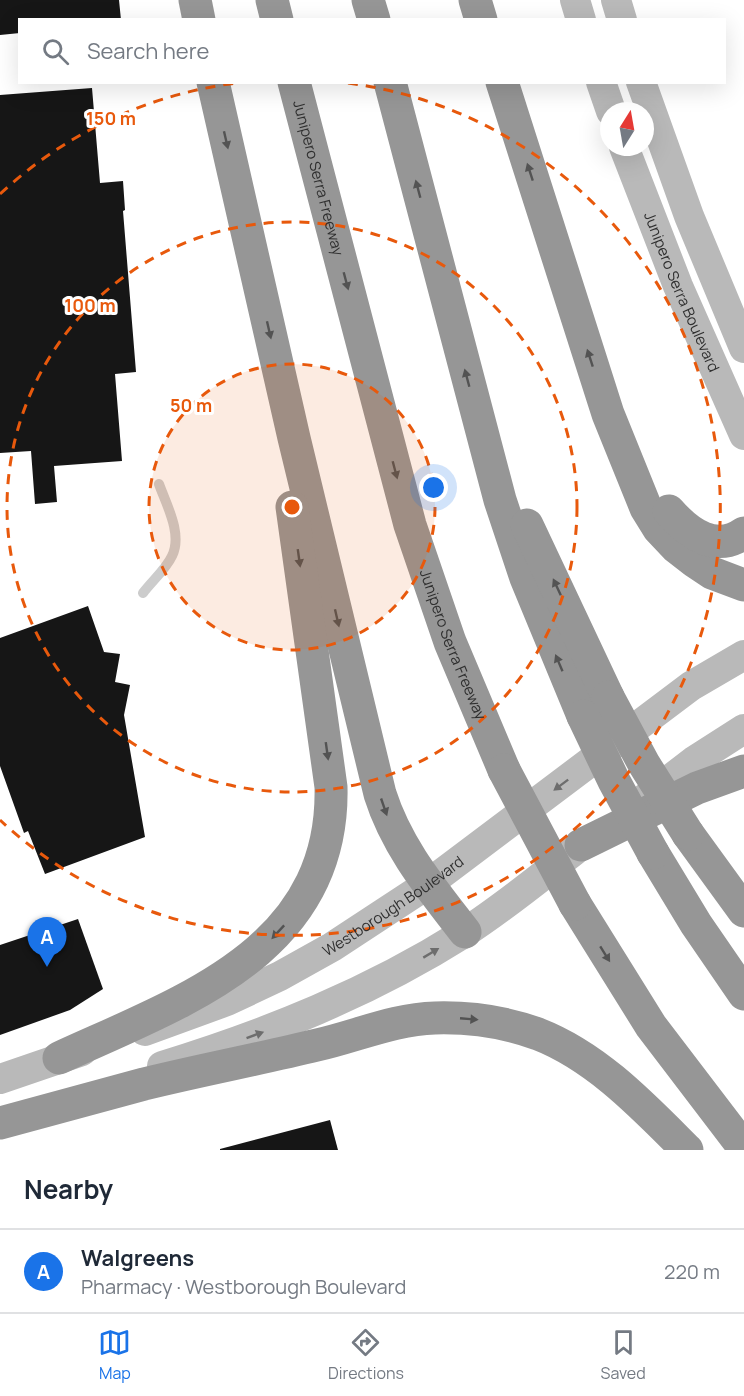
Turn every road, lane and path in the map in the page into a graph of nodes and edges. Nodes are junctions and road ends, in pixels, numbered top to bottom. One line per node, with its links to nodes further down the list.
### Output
1 (195, 0): 7 (highway)
2 (272, 0): 8 (highway)
3 (368, 0): 9 (highway)
4 (475, 0): 10 (highway)
5 (575, 0): 11 (main road)
6 (616, 0): 12 (main road)
7 (199, 18)
8 (277, 18)
9 (373, 18)
10 (480, 18)
11 (580, 18)
12 (620, 18)
13 (213, 84): 24 (highway, one-way to 24)
14 (295, 84): 41 (highway, Junipero Serra Freeway, one-way to 41, bridge)
15 (391, 84): 30 (highway, one-way to 15)
16 (503, 84): 22 (highway, one-way to 16)
17 (602, 84): 19 (main road)
18 (642, 84): 21 (main road)
19 (608, 102)
20 (627, 156): 23 (main road, Junipero Serra Boulevard)
21 (744, 348)
22 (608, 414): 26 (highway); 27 (highway)
23 (744, 435)
24 (294, 438): 34 (highway, one-way to 34); 38 (highway, one-way to 38)
25 (159, 484): 28 (lane)
26 (744, 533)
27 (744, 585)
28 (143, 593)
29 (744, 655): 34 (main road, Westborough Boulevard, one-way to 34)
30 (596, 707): 35 (highway, bridge); 37 (highway, bridge)
31 (744, 729): 33 (main road)
32 (744, 771): 33 (highway)
33 (581, 845): 36 (main road)
34 (428, 884): 36 (highway); 38 (main road, Westborough Boulevard)
35 (744, 911)
36 (465, 933): 40 (main road, one-way to 36)
37 (744, 994)
38 (59, 1058): 39 (main road, Westborough Boulevard)
39 (0, 1079)
40 (0, 1122): 42 (highway, one-way to 42)
41 (744, 1148)
42 (687, 1150)

